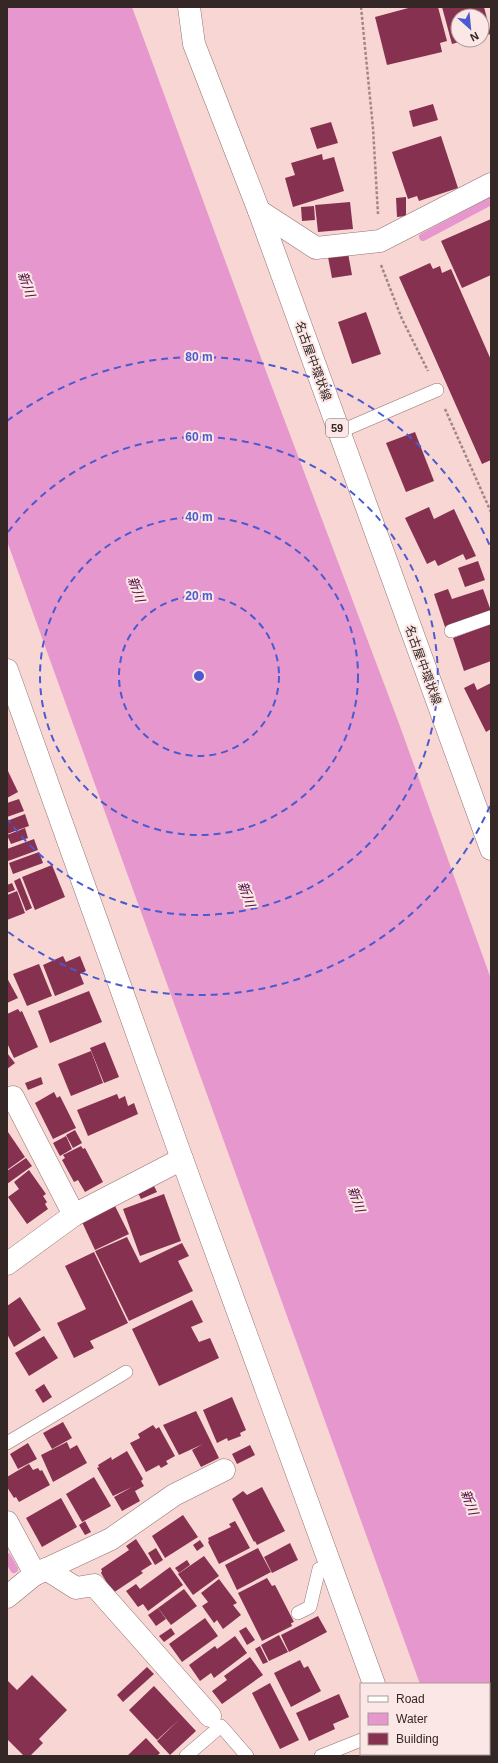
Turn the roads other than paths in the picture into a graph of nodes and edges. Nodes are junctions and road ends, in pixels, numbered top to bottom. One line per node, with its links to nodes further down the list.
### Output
1 (189, 7): 3 (street, 名古屋中環状線 / 59)
2 (491, 184): 3 (street)
3 (259, 211): 5 (street, 名古屋中環状線 / 59)
4 (437, 390): 5 (lane)
5 (339, 432): 9 (street, 名古屋中環状線 / 59)
6 (491, 616): 7 (lane)
7 (451, 631)
8 (7, 670): 11 (street)
9 (491, 849)
10 (7, 1101): 12 (street)
11 (182, 1159): 12 (street); 18 (street)
12 (74, 1215): 13 (street)
13 (7, 1264)
14 (126, 1372): 15 (lane)
15 (7, 1443)
16 (224, 1470): 19 (street)
17 (7, 1522): 19 (street)
18 (331, 1565): 21 (lane); 22 (street)
19 (41, 1572): 20 (street); 23 (street)
20 (7, 1597)
21 (298, 1613)
22 (374, 1683)
23 (210, 1716)
24 (360, 1740): 27 (lane)
25 (186, 1756): 26 (lane)
26 (247, 1756)
27 (321, 1756)

